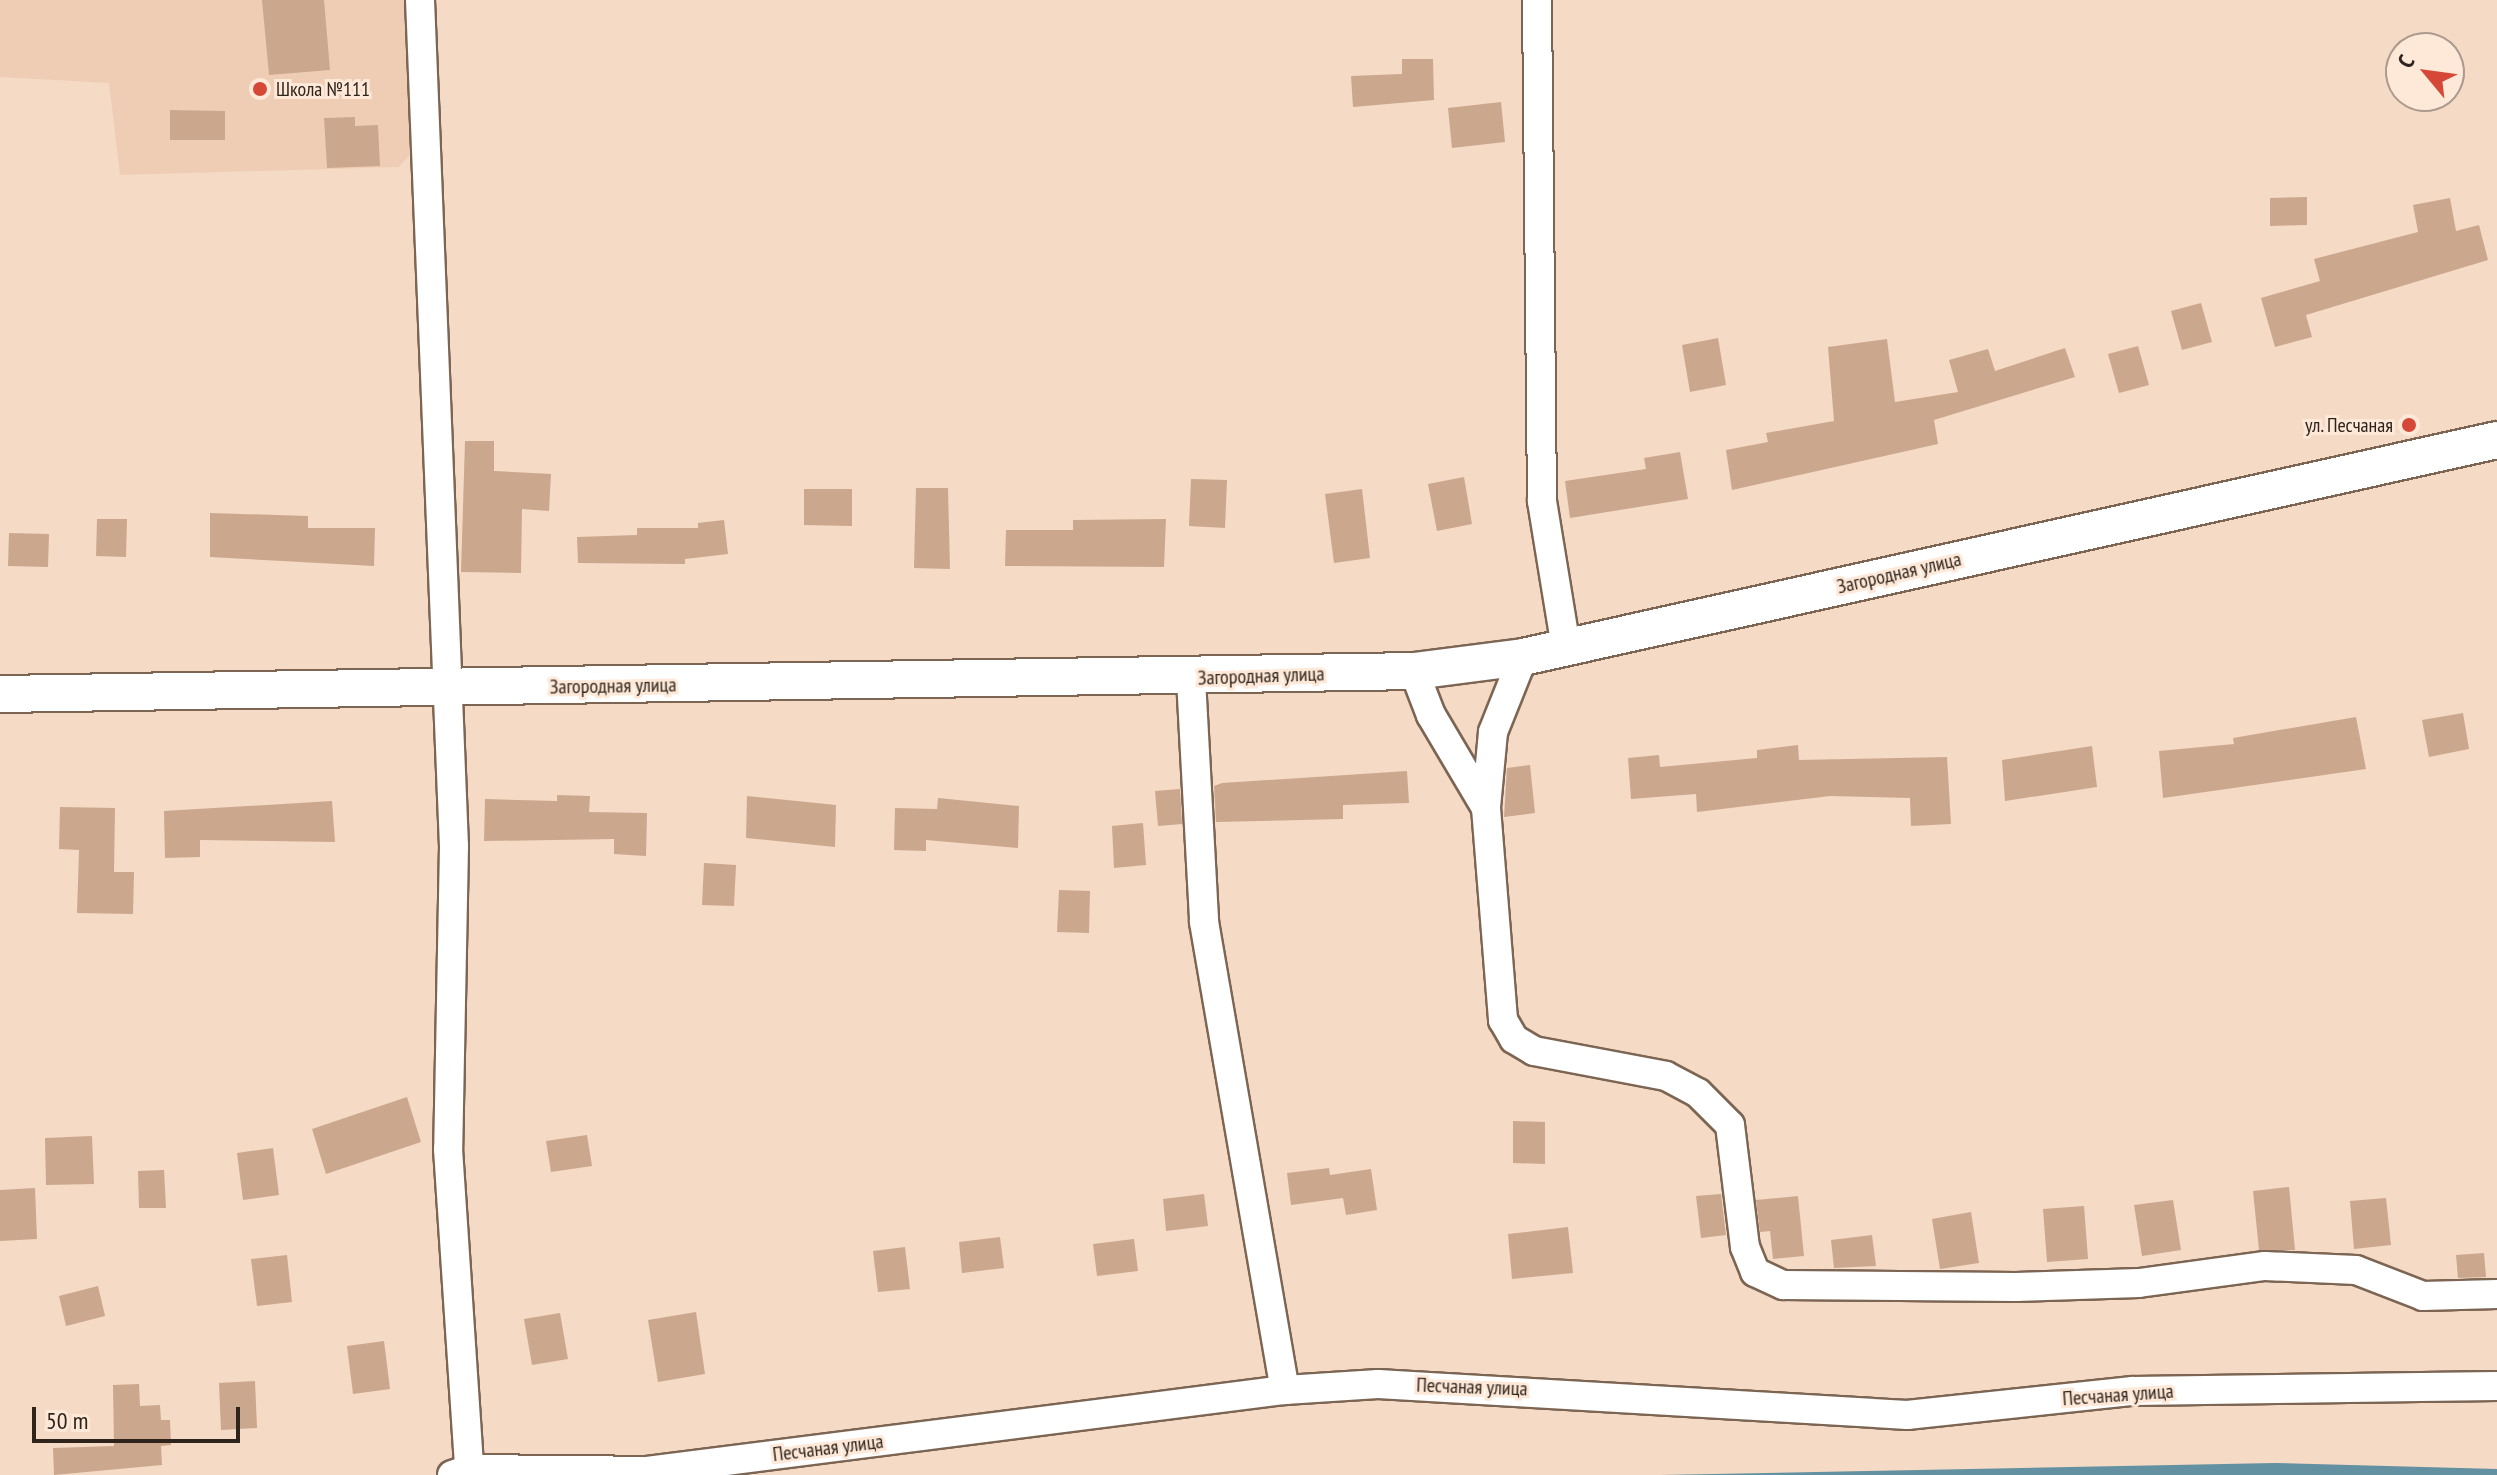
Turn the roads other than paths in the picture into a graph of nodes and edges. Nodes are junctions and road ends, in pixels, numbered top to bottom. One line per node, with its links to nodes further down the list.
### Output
1 (420, 0): 8 (street)
2 (1537, 0): 4 (street)
3 (2497, 440): 4 (street, Загородная улица)
4 (1566, 647): 5 (street, Загородная улица)
5 (1523, 657): 6 (street, Загородная улица); 10 (street)
6 (1414, 671): 7 (street, Загородная улица); 10 (street)
7 (1191, 679): 8 (street, Загородная улица); 13 (street)
8 (448, 688): 9 (street, Загородная улица); 14 (street)
9 (0, 694)
10 (1486, 808): 11 (street)
11 (2497, 1294)
12 (2497, 1386): 13 (street, Песчаная улица)
13 (1285, 1390): 14 (street, Песчаная улица)
14 (460, 1472)

